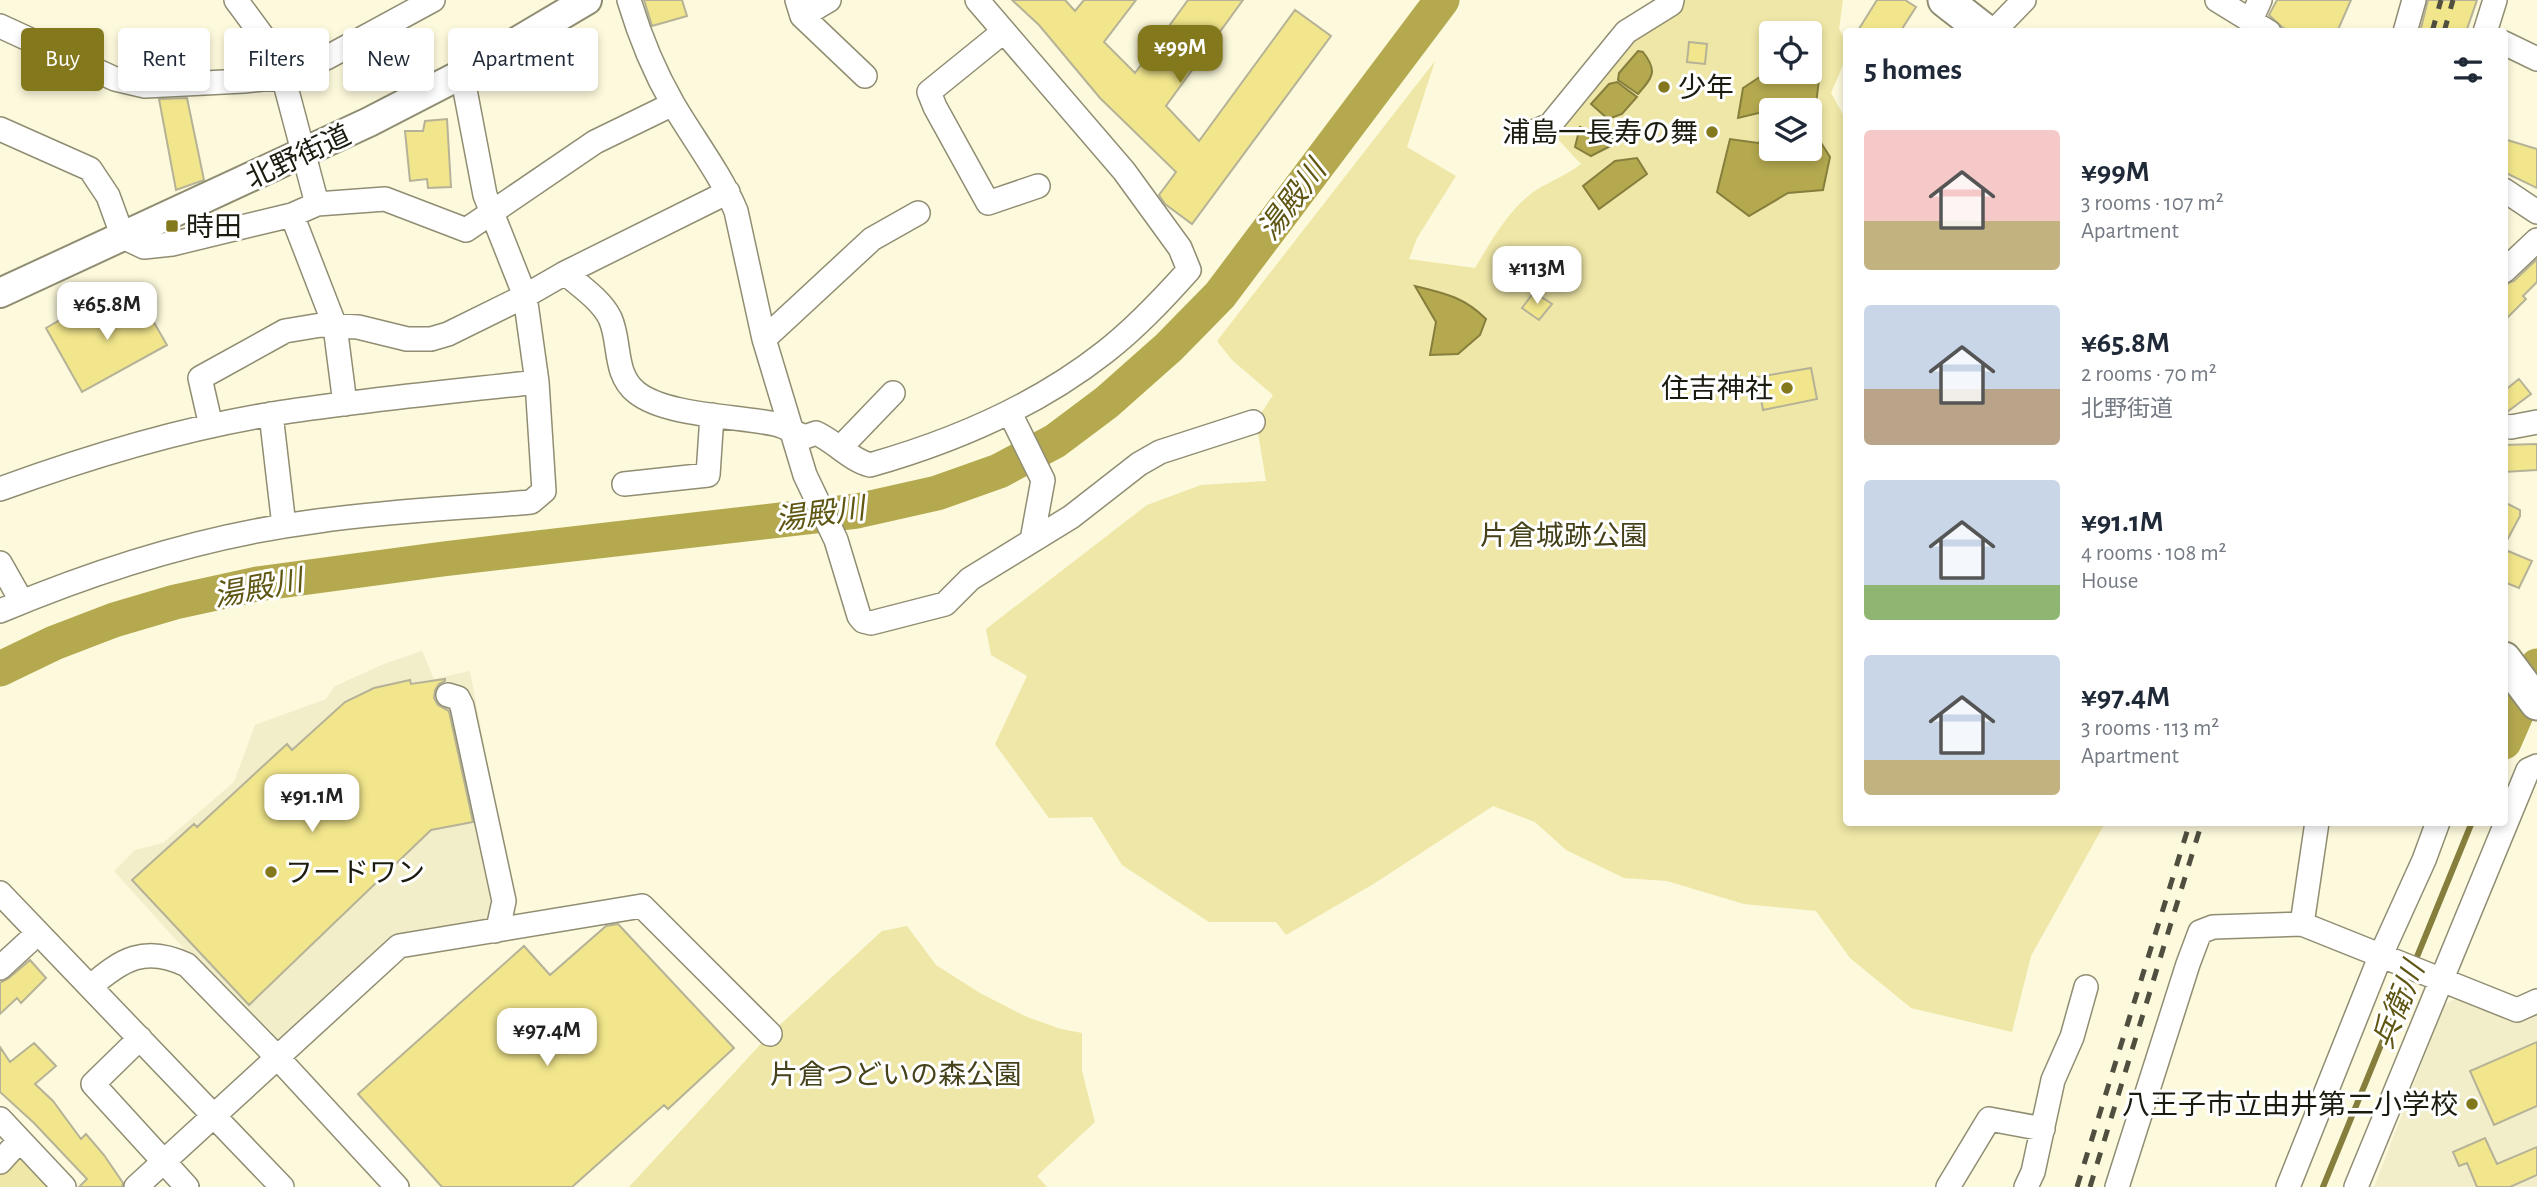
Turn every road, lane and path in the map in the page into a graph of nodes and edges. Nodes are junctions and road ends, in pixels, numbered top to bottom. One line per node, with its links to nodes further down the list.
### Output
1 (236, 0): 16 (street)
2 (433, 0): 24 (street)
3 (587, 0): 17 (main road, 北野街道)
4 (629, 0): 31 (street)
5 (829, 0): 13 (street)
6 (977, 0): 22 (street)
7 (1672, 0): 33 (street)
8 (1945, 0): 18 (highway)
9 (2024, 0): 19 (street)
10 (2217, 0): 14 (street)
11 (2414, 0): 20 (street)
12 (2496, 0): 21 (street)
13 (800, 8): 26 (street)
14 (2251, 20)
15 (0, 26): 27 (street)
16 (257, 28)
17 (540, 28)
18 (1981, 28)
19 (1997, 28)
20 (2406, 28)
21 (2486, 28)
22 (1003, 32): 35 (street); 56 (street)
23 (2508, 45): 25 (street)
24 (329, 56)
25 (2537, 60)
26 (865, 76)
27 (224, 80)
28 (448, 81): 34 (main road, 北野街道)
29 (287, 91): 34 (street)
30 (465, 91): 39 (street)
31 (673, 104): 36 (street); 39 (street)
32 (0, 129): 43 (street)
33 (1533, 132)
34 (303, 154): 38 (street); 43 (main road, 北野街道)
35 (1038, 186)
36 (728, 192): 46 (street); 50 (street)
37 (2508, 193): 40 (street)
38 (317, 204): 39 (street); 42 (street)
39 (491, 212): 48 (street)
40 (2537, 212)
41 (918, 213): 50 (street)
42 (292, 215): 43 (street); 49 (street)
43 (122, 237): 47 (main road, 北野街道)
44 (2537, 240): 45 (street)
45 (2508, 267)
46 (565, 273): 48 (street); 55 (street)
47 (0, 293)
48 (525, 296): 49 (street); 51 (street)
49 (335, 326): 53 (street); 59 (street)
50 (764, 339): 61 (street)
51 (537, 382): 53 (street); 65 (street)
52 (893, 393): 62 (street)
53 (345, 404): 54 (street)
54 (271, 415): 59 (street); 65 (street)
55 (712, 415): 61 (street); 63 (street)
56 (1011, 416): 62 (street); 66 (street)
57 (1253, 422): 66 (street)
58 (2537, 422): 60 (street)
59 (211, 426): 64 (street)
60 (2508, 427)
61 (792, 431): 62 (street); 66 (street)
62 (841, 447)
63 (624, 484)
64 (0, 489)
65 (284, 526): 68 (street)
66 (1032, 540)
67 (0, 563): 68 (street)
68 (22, 602): 69 (street)
69 (0, 611)
70 (2508, 663): 72 (highway)
71 (448, 695): 80 (street)
72 (2537, 703)
73 (2537, 766): 74 (street)
74 (2508, 813)
75 (2316, 826): 79 (street)
76 (2437, 826): 82 (street)
77 (2502, 826): 84 (street)
78 (0, 893): 81 (street)
79 (2302, 924): 82 (street); 104 (street)
80 (495, 931): 88 (street); 90 (street)
81 (38, 933): 83 (street); 85 (street)
82 (2389, 960): 84 (street); 105 (street)
83 (0, 968)
84 (2432, 978): 87 (street); 106 (street)
85 (90, 987): 89 (street); 90 (street)
86 (2086, 987): 93 (street)
87 (2537, 1001)
88 (770, 1034)
89 (140, 1038): 91 (street); 95 (street)
90 (277, 1057): 91 (street); 101 (street)
91 (215, 1115): 95 (street); 100 (street)
92 (0, 1119): 94 (street)
93 (2043, 1129): 102 (street); 103 (street)
94 (20, 1140): 96 (street); 97 (street)
95 (163, 1161): 98 (street); 99 (street)
96 (0, 1162)
97 (64, 1187)
98 (136, 1187)
99 (187, 1187)
100 (282, 1187)
101 (397, 1187)
102 (1948, 1187)
103 (2026, 1187)
104 (2117, 1187)
105 (2288, 1187)
106 (2356, 1187)

